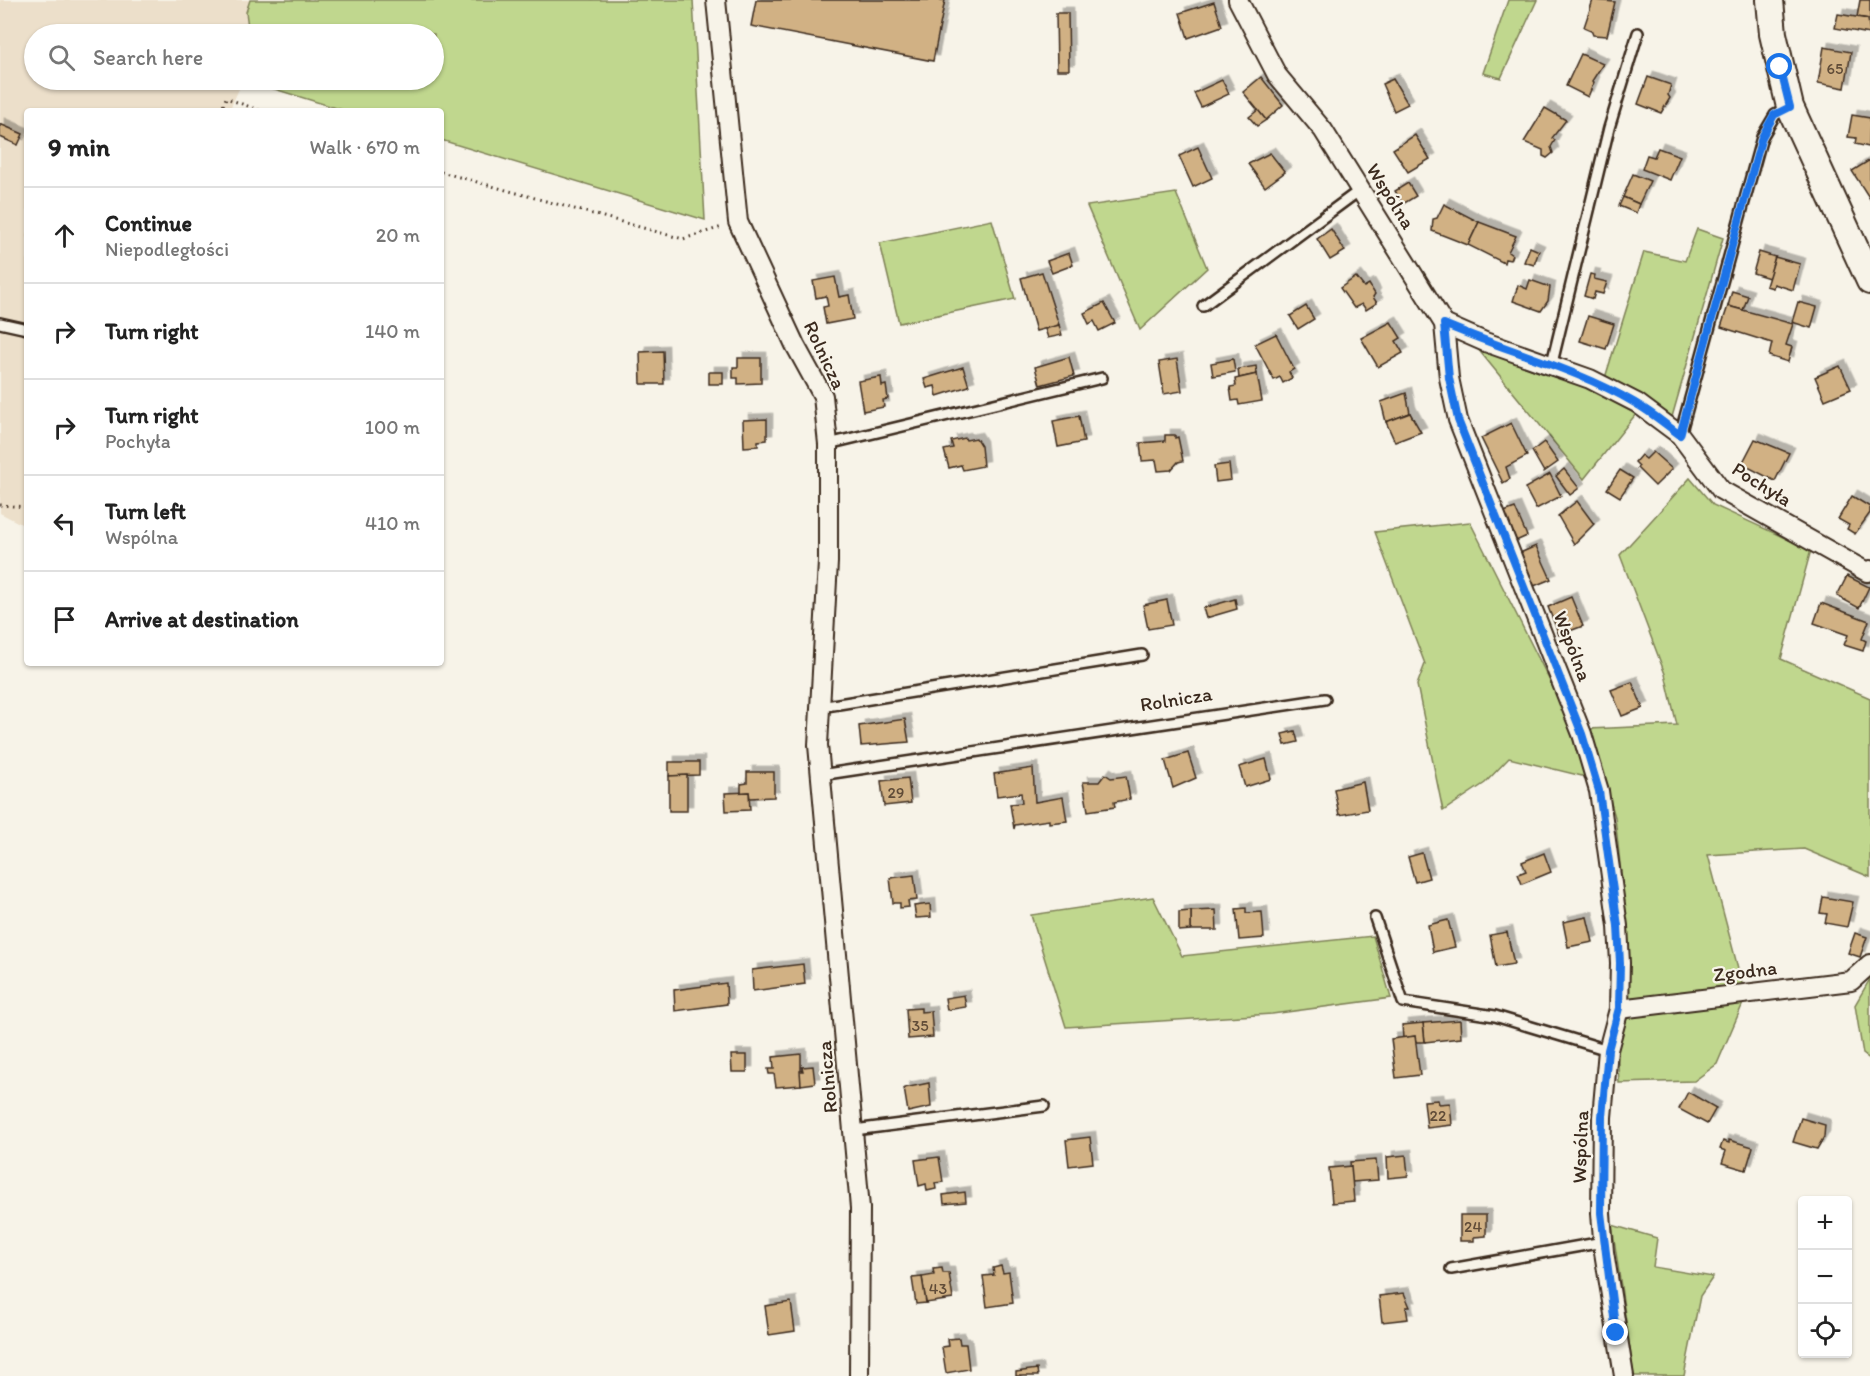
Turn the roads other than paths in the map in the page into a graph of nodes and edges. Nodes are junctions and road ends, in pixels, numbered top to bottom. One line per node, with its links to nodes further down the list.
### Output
1 (716, 0): 15 (street, Rolnicza)
2 (1238, 0): 6 (street, Wspólna)
3 (1770, 0): 5 (street)
4 (1638, 33): 12 (lane)
5 (1790, 107): 7 (street); 14 (lane)
6 (1360, 190): 8 (lane); 10 (street, Wspólna)
7 (1870, 281)
8 (1203, 306)
9 (0, 323): 11 (lane)
10 (1444, 324): 12 (street, Pochyła); 23 (street, Wspólna)
11 (24, 328)
12 (1551, 367): 14 (street, Pochyła)
13 (1102, 378): 15 (lane)
14 (1680, 435): 16 (street, Pochyła)
15 (828, 444): 19 (street, Rolnicza)
16 (1870, 570)
17 (1143, 654): 19 (lane)
18 (1325, 699): 20 (lane, Rolnicza)
19 (820, 706): 20 (street, Rolnicza)
20 (820, 776): 26 (street, Rolnicza)
21 (1374, 918): 24 (lane)
22 (1870, 964): 23 (street, Zgodna)
23 (1619, 1008): 24 (street, Wspólna)
24 (1608, 1050): 27 (street, Wspólna)
25 (1044, 1106): 26 (lane)
26 (854, 1130): 29 (street, Rolnicza)
27 (1603, 1242): 28 (lane); 30 (street, Wspólna)
28 (1451, 1269)
29 (859, 1376)
30 (1624, 1376)

